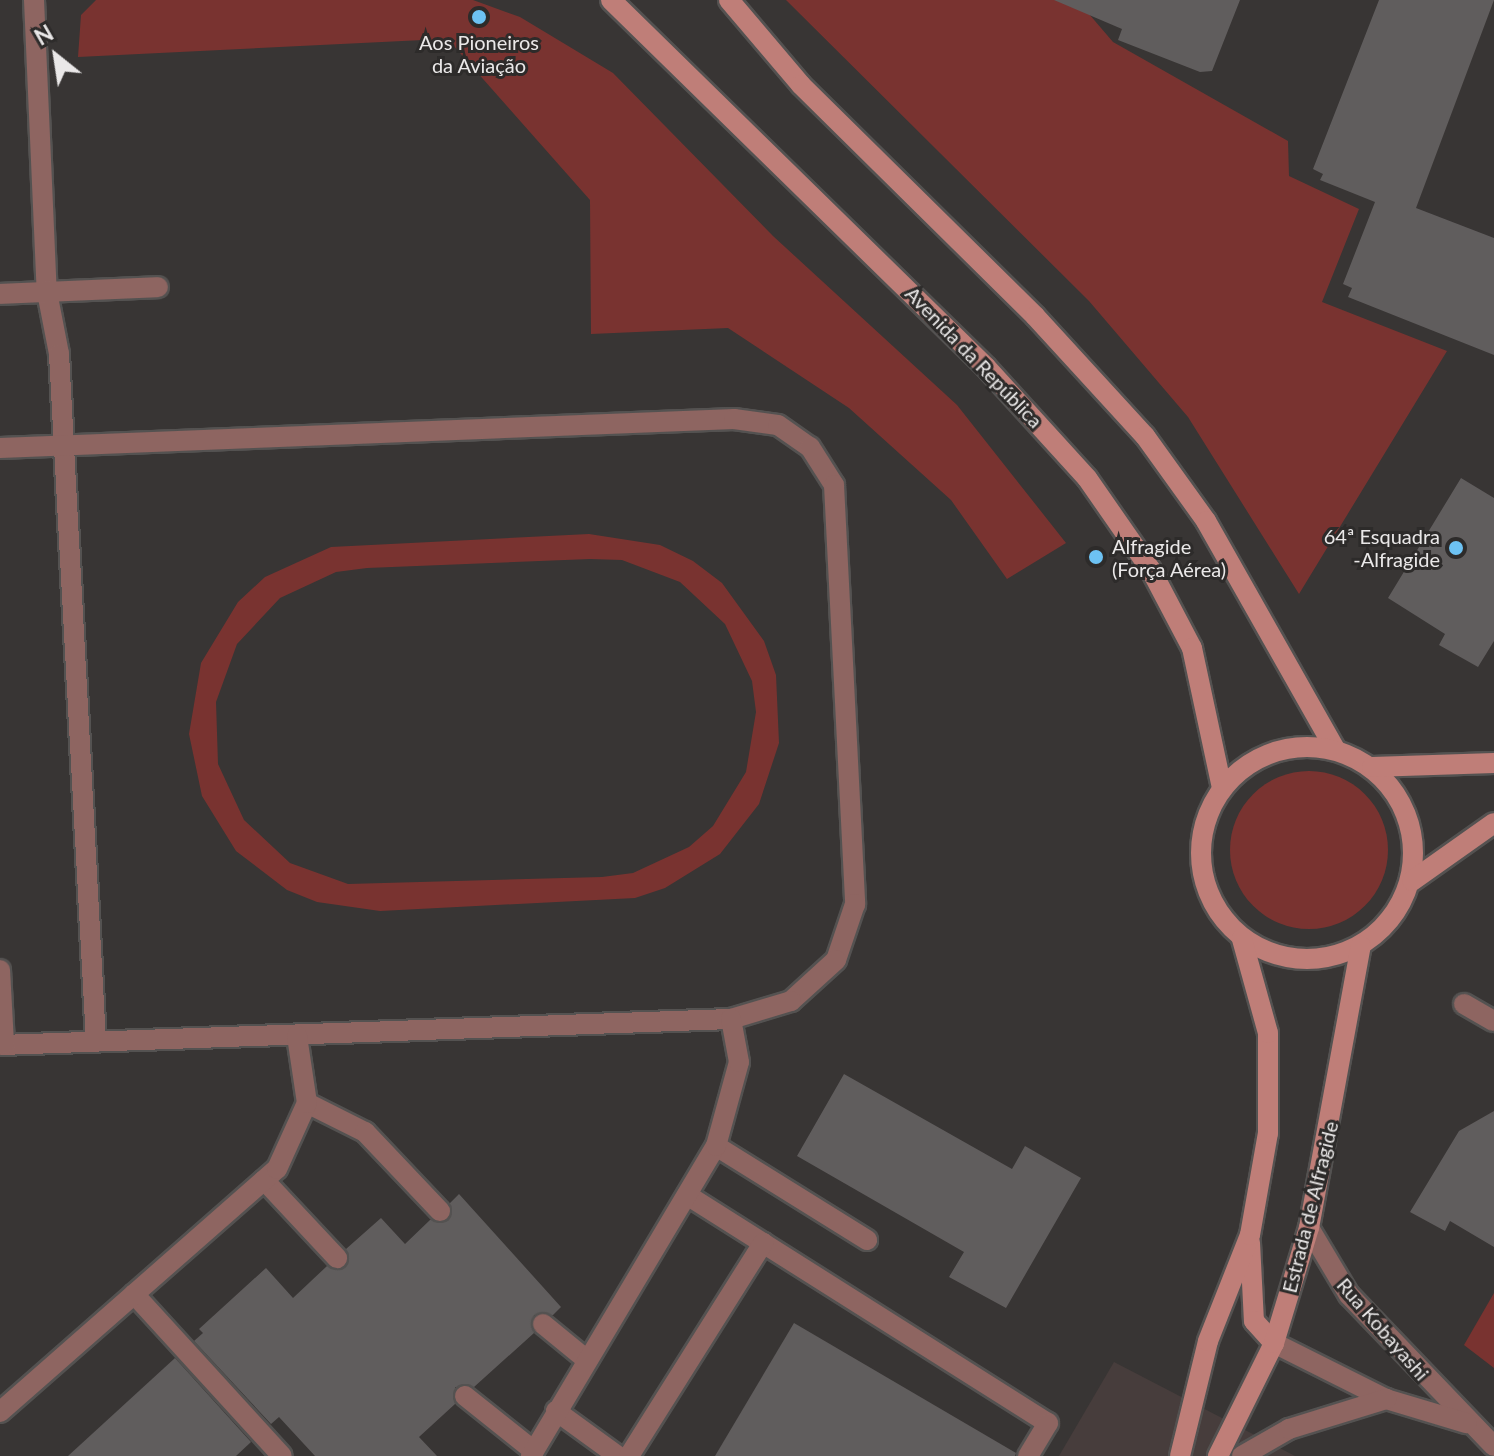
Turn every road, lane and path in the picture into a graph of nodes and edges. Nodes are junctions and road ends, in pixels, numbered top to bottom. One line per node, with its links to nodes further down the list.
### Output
1 (34, 0): 5 (street)
2 (611, 0): 12 (street, Avenida da República)
3 (729, 0): 9 (street)
4 (158, 287): 5 (street)
5 (47, 292): 6 (street); 7 (street)
6 (0, 294)
7 (64, 444): 8 (street); 19 (street); 22 (street)
8 (0, 448)
9 (1335, 749): 11 (street); 12 (street)
10 (1494, 763): 11 (street)
11 (1372, 767): 14 (street)
12 (1222, 788): 15 (street)
13 (1494, 823): 14 (street)
14 (1412, 881): 16 (street)
15 (1242, 939): 16 (street); 30 (street)
16 (1361, 946): 29 (street, Estrada de Alfragide)
17 (0, 970): 23 (street)
18 (1464, 1004): 20 (street)
19 (731, 1019): 21 (street); 25 (street)
20 (1494, 1021)
21 (297, 1036): 22 (street); 24 (street)
22 (96, 1041): 23 (street)
23 (2, 1044)
24 (307, 1103): 26 (street); 28 (street)
25 (716, 1146): 27 (street); 31 (street)
26 (264, 1180): 33 (street); 34 (street)
27 (687, 1195): 32 (street); 37 (street)
28 (440, 1211)
29 (1309, 1228): 36 (street, Estrada de Alfragide); 42 (street, Rua Kobayashi)
30 (1250, 1235): 36 (street); 49 (street)
31 (867, 1240)
32 (763, 1243): 47 (street); 48 (street)
33 (337, 1258)
34 (134, 1294): 41 (street); 45 (street)
35 (543, 1324): 37 (street)
36 (1274, 1343): 39 (street, Rua Kobayashi); 50 (street, Estrada de Alfragide)
37 (587, 1360): 40 (street)
38 (465, 1396): 44 (street)
39 (1386, 1399): 42 (street, Rua Kobayashi); 51 (street)
40 (556, 1411): 44 (street); 46 (street)
41 (0, 1412)
42 (1466, 1423): 43 (street, Rua Kobayashi)
43 (1494, 1446)
44 (532, 1453)
45 (282, 1456)
46 (618, 1456)
47 (629, 1456)
48 (1028, 1456)
49 (1180, 1456)
50 (1218, 1456)
51 (1242, 1456)

